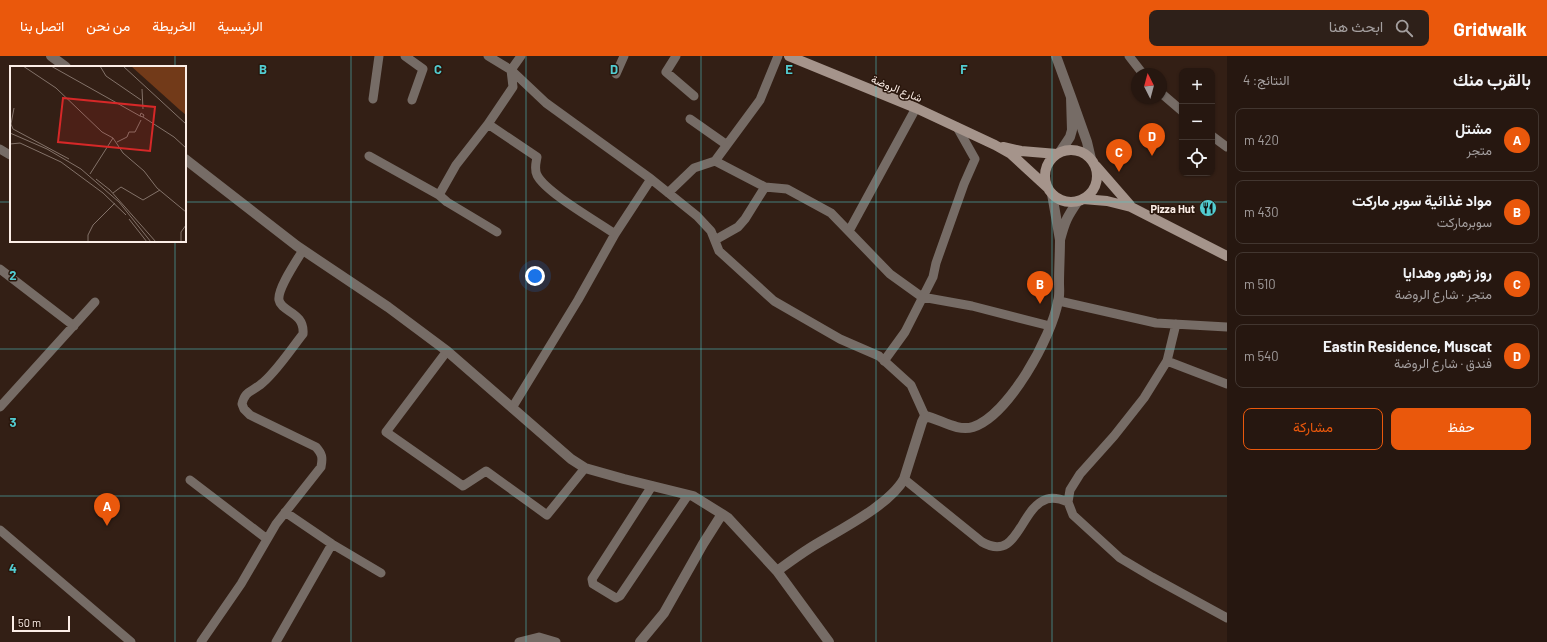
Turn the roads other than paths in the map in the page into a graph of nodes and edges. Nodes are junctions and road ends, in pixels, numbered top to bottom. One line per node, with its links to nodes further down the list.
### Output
1 (51, 56): 12 (street)
2 (379, 56): 19 (street)
3 (405, 56): 20 (street)
4 (488, 56): 14 (street)
5 (521, 56): 14 (street)
6 (624, 56): 15 (street)
7 (676, 56): 16 (street)
8 (778, 56): 27 (street)
9 (789, 56): 21 (main road, شارع الروضة)
10 (1056, 56): 17 (street)
11 (1128, 56): 13 (street)
12 (65, 66)
13 (1138, 68)
14 (511, 70): 24 (street); 37 (street)
15 (616, 74)
16 (694, 96)
17 (1071, 97): 31 (street); 36 (street)
18 (1167, 98): 22 (street)
19 (373, 99)
20 (412, 100)
21 (916, 108): 25 (main road, شارع الروضة); 44 (street)
22 (1179, 108)
23 (690, 119): 27 (street)
24 (488, 124): 41 (street); 46 (street)
25 (957, 127): 28 (main road, شارع الروضة); 52 (street)
26 (1215, 138): 29 (street)
27 (727, 145): 35 (street)
28 (995, 145): 31 (main road, شارع الروضة); 39 (main road, شارع الروضة)
29 (1227, 147)
30 (0, 149): 32 (street)
31 (1058, 153): 36 (main road); 39 (main road)
32 (10, 155)
33 (369, 156): 41 (street)
34 (186, 160): 49 (street)
35 (715, 161): 38 (street); 40 (street)
36 (1093, 162): 42 (main road); 43 (main road)
37 (651, 179): 40 (street); 46 (street)
38 (765, 188): 44 (street); 47 (street)
39 (1050, 191): 42 (main road); 48 (street)
40 (668, 193): 47 (street)
41 (439, 195): 45 (street)
42 (1081, 200): 43 (main road); 48 (street)
43 (1131, 207): 50 (main road)
44 (849, 231): 52 (street)
45 (497, 232)
46 (615, 234): 64 (street)
47 (715, 240): 60 (street)
48 (1060, 240): 53 (street)
49 (303, 250): 59 (street); 72 (street)
50 (1227, 256)
51 (0, 269): 56 (street)
52 (922, 297): 57 (street); 60 (street)
53 (1058, 301): 55 (street); 57 (street)
54 (95, 302): 56 (street)
55 (1176, 324): 58 (street); 61 (street)
56 (74, 326): 63 (street)
57 (1050, 326): 65 (street)
58 (1227, 327)
59 (447, 351): 64 (street); 66 (street)
60 (884, 361): 65 (street)
61 (1167, 361): 62 (street); 71 (street)
62 (1227, 384)
63 (0, 407)
64 (512, 408): 66 (street)
65 (926, 416): 67 (street)
66 (585, 468): 69 (street)
67 (904, 479): 71 (street); 77 (street)
68 (190, 480): 75 (street)
69 (652, 486): 70 (street); 70 (street)
70 (688, 495): 73 (street)
71 (1068, 502): 79 (street)
72 (285, 512): 75 (street); 76 (street)
73 (722, 514): 77 (street); 85 (street)
74 (0, 530): 80 (street)
75 (267, 539): 81 (street)
76 (332, 544): 78 (street); 82 (street)
77 (777, 571): 86 (street)
78 (381, 573)
79 (1227, 618)
80 (131, 642)
81 (201, 642)
82 (276, 642)
83 (519, 642): 84 (street)
84 (556, 642)
85 (640, 642)
86 (829, 642)

